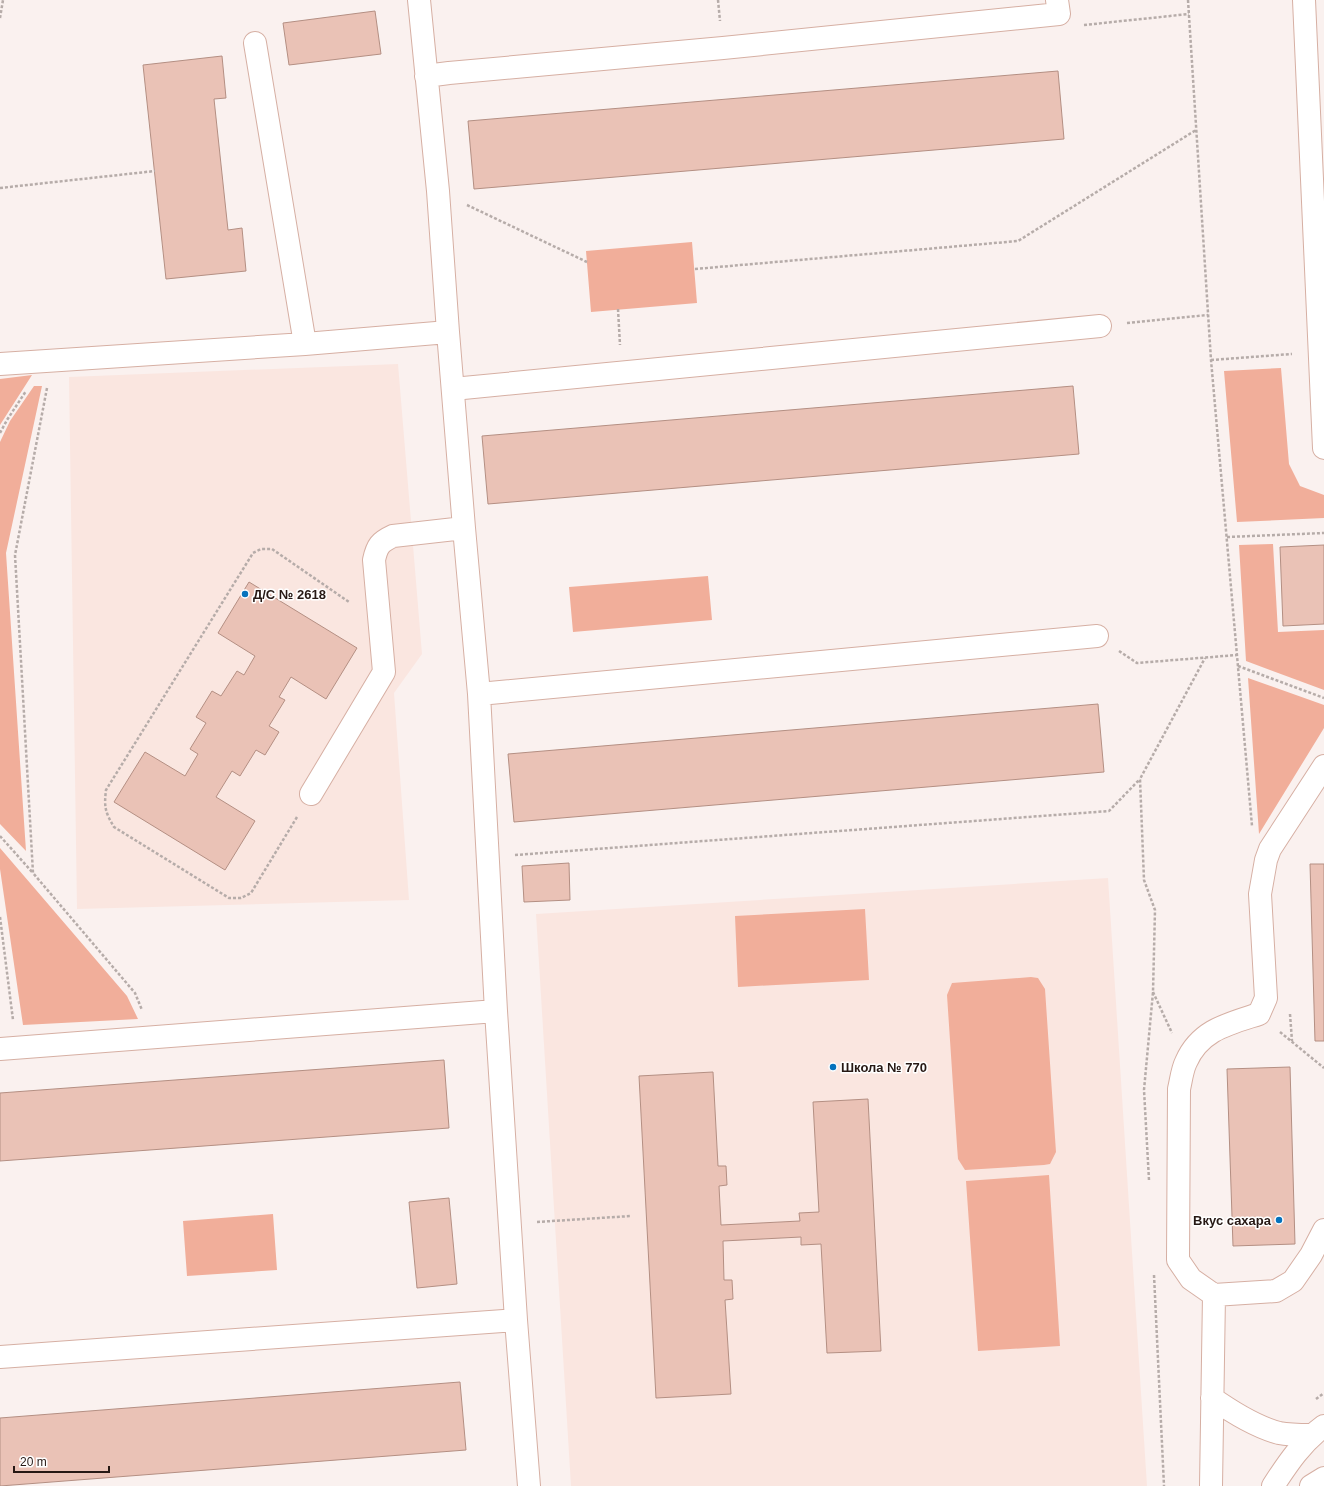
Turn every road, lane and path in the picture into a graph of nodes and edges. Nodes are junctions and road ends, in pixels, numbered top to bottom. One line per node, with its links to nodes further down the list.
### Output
1 (3, 0): 6 (path)
2 (419, 0): 8 (main road)
3 (1057, 0): 8 (main road)
4 (1188, 0): 9 (path)
5 (1304, 0): 27 (main road)
6 (0, 18)
7 (255, 43): 19 (main road)
8 (426, 76): 12 (main road)
9 (1196, 130): 14 (path); 16 (path)
10 (155, 171): 11 (path)
11 (0, 188)
12 (438, 191): 13 (path); 18 (main road)
13 (587, 262)
14 (695, 269)
15 (618, 309): 24 (path)
16 (1208, 315): 17 (path); 22 (path)
17 (1100, 326): 24 (main road)
18 (448, 332): 19 (main road); 25 (main road)
19 (305, 344): 21 (main road)
20 (1278, 355): 22 (path)
21 (49, 360): 23 (main road); 26 (path); 44 (path)
22 (1212, 360): 30 (path)
23 (0, 364)
24 (622, 373): 25 (main road)
25 (453, 389): 28 (main road)
26 (0, 433)
27 (1324, 448)
28 (464, 528): 31 (main road); 36 (main road)
29 (1324, 533): 30 (path)
30 (1227, 537): 33 (path)
31 (379, 622): 40 (main road); 40 (path)
32 (1097, 636): 34 (path); 36 (main road)
33 (1237, 655): 34 (path); 35 (path)
34 (1205, 658): 39 (path)
35 (1238, 666): 37 (path); 41 (path)
36 (479, 694): 47 (main road)
37 (1324, 698)
38 (1324, 766): 49 (main road)
39 (1140, 779): 43 (path); 51 (path)
40 (311, 794)
41 (1252, 833)
42 (0, 836): 44 (path)
43 (514, 855)
44 (33, 873): 46 (path)
45 (0, 917): 48 (path)
46 (135, 993)
47 (496, 1011): 50 (main road); 57 (main road)
48 (12, 1012)
49 (1258, 1014): 51 (main road); 52 (path)
50 (0, 1049)
51 (1186, 1062): 56 (main road)
52 (1324, 1068)
53 (632, 1216): 54 (path)
54 (533, 1222)
55 (1324, 1230): 56 (main road)
56 (1214, 1296): 59 (main road)
57 (516, 1320): 58 (main road); 62 (main road)
58 (0, 1357)
59 (1212, 1398): 60 (main road); 63 (main road)
60 (1317, 1431): 64 (main road)
61 (1324, 1478): 65 (main road)
62 (529, 1486)
63 (1211, 1486)
64 (1273, 1486)
65 (1311, 1486)

